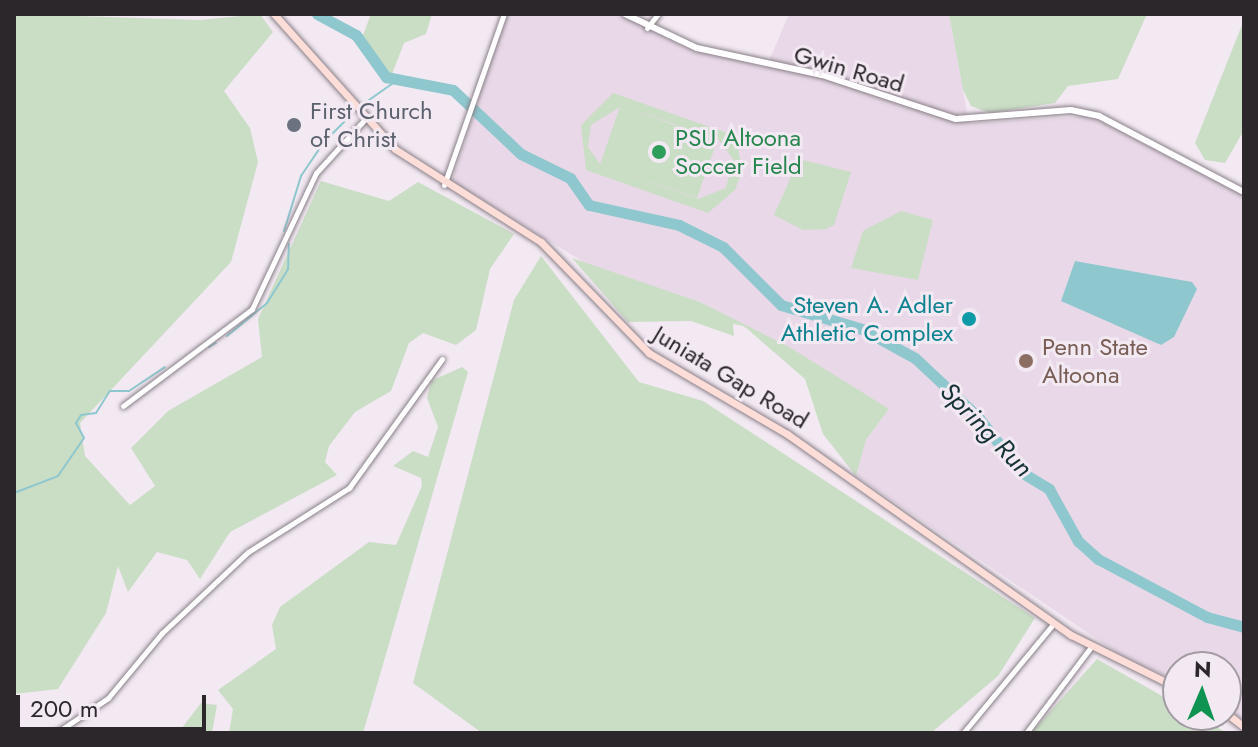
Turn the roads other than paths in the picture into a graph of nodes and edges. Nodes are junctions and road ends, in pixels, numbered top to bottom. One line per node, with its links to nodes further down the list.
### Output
1 (274, 14): 6 (main road, Juniata Gap Road)
2 (504, 14): 7 (street)
3 (625, 14): 5 (street, Gwin Road)
4 (658, 14): 5 (street)
5 (647, 28): 8 (street, Gwin Road)
6 (366, 118): 7 (main road, Juniata Gap Road); 10 (street)
7 (444, 185): 11 (main road, Juniata Gap Road)
8 (1244, 192)
9 (442, 359): 14 (street)
10 (123, 406)
11 (1054, 623): 12 (main road, Juniata Gap Road); 15 (street)
12 (1091, 647): 13 (main road, Juniata Gap Road); 16 (street)
13 (1162, 680)
14 (56, 733)
15 (963, 733)
16 (1026, 733)

